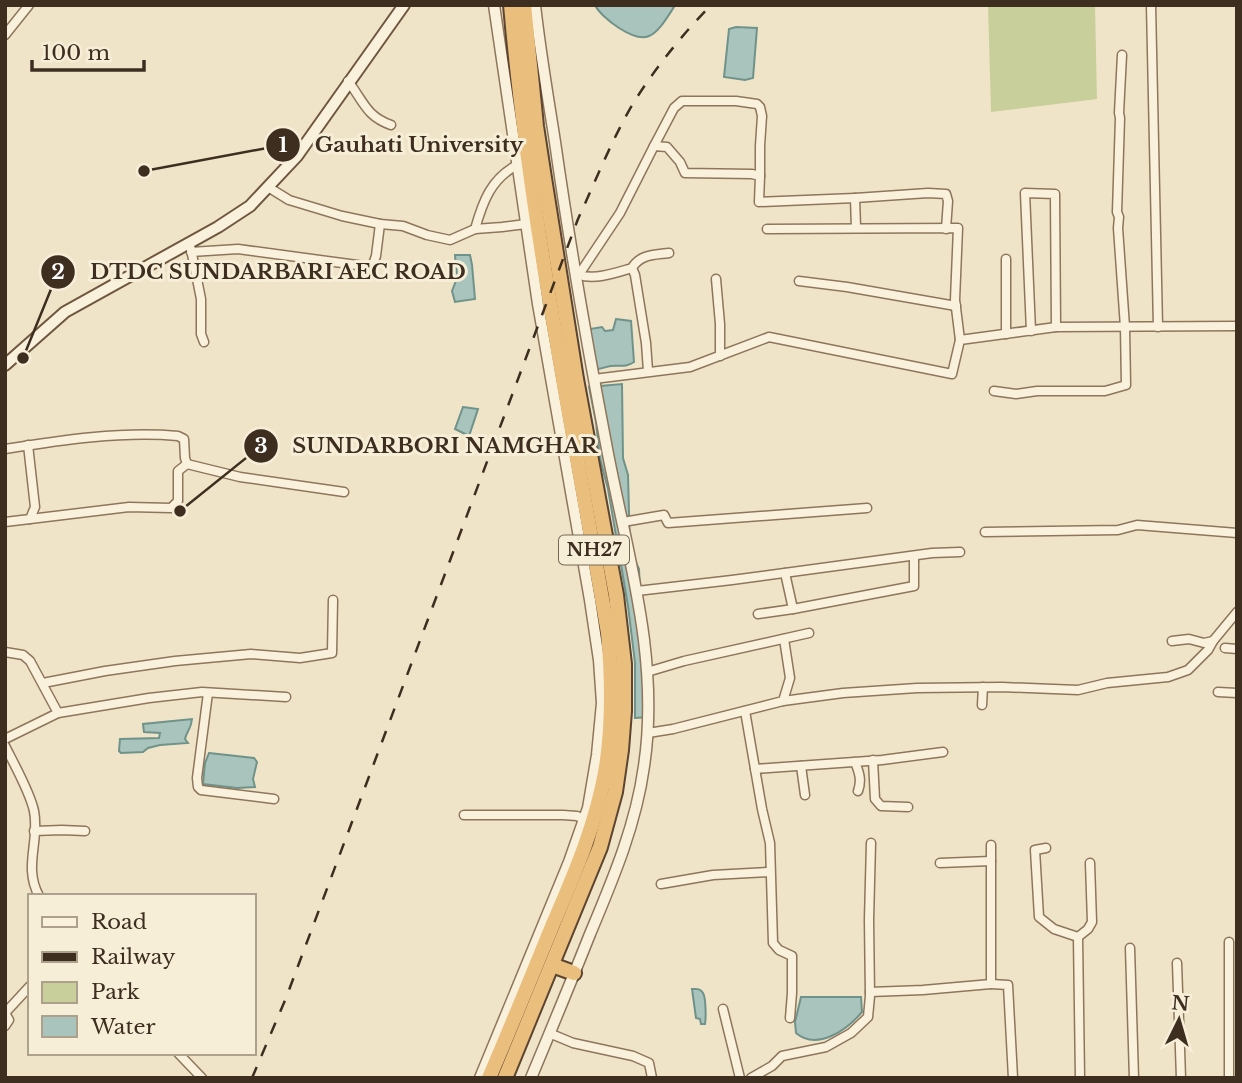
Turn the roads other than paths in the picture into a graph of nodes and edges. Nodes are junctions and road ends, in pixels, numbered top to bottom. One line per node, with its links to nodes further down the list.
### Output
1 (29, 5): 8 (street)
2 (404, 5): 10 (main road)
3 (494, 5): 13 (street)
4 (511, 5): 122 (highway, NH27)
5 (524, 5): 109 (highway, NH27)
6 (535, 5): 27 (street)
7 (1151, 5): 35 (street)
8 (5, 35)
9 (1122, 55): 34 (street)
10 (348, 81): 11 (street); 15 (main road)
11 (391, 125)
12 (654, 146): 14 (street); 14 (street); 27 (street)
13 (517, 165): 18 (street); 20 (street)
14 (760, 176): 16 (street)
15 (268, 187): 17 (street); 23 (main road)
16 (855, 198): 19 (street); 22 (street)
17 (380, 224): 20 (street); 23 (street)
18 (526, 224): 20 (street); 93 (street)
19 (856, 228): 21 (street); 22 (street)
20 (475, 229)
21 (767, 229)
22 (946, 229): 30 (street)
23 (191, 247): 38 (street); 40 (main road)
24 (669, 253): 26 (street)
25 (1006, 259): 36 (street)
26 (632, 268): 27 (street); 41 (street)
27 (577, 277): 42 (street)
28 (716, 279): 39 (street)
29 (799, 281): 30 (street)
30 (956, 306): 37 (street)
31 (1056, 323): 33 (street); 33 (street); 34 (street)
32 (1237, 326): 35 (street)
33 (1030, 327): 36 (street)
34 (1125, 327): 35 (street); 43 (street)
35 (1158, 327)
36 (1006, 334): 37 (street)
37 (960, 340): 39 (street)
38 (204, 342)
39 (720, 356): 41 (street)
40 (5, 365)
41 (648, 371): 42 (street)
42 (594, 379): 51 (street)
43 (994, 391)
44 (28, 445): 45 (street); 46 (street); 49 (street)
45 (5, 449)
46 (187, 464): 47 (street); 49 (street)
47 (344, 492)
48 (867, 508): 51 (street)
49 (30, 519): 50 (street)
50 (5, 522)
51 (622, 522): 57 (street)
52 (985, 531): 53 (street)
53 (1237, 533)
54 (960, 552): 55 (street)
55 (914, 556): 56 (street); 59 (street)
56 (785, 573): 57 (street); 59 (street)
57 (637, 591): 69 (street)
58 (333, 600): 70 (street)
59 (793, 609): 61 (street)
60 (1237, 612): 65 (street)
61 (758, 614)
62 (809, 633): 63 (street)
63 (784, 639): 69 (street); 76 (street)
64 (1172, 641): 65 (street)
65 (1213, 641): 71 (street)
66 (1225, 648): 67 (street)
67 (1237, 649)
68 (5, 652): 70 (street)
69 (647, 672): 80 (street)
70 (43, 683): 79 (street)
71 (983, 687): 76 (street); 77 (street)
72 (1218, 692): 74 (street)
73 (208, 693): 75 (street); 79 (street); 90 (street)
74 (1237, 694)
75 (286, 698)
76 (783, 701): 78 (street)
77 (982, 705)
78 (746, 711): 80 (street); 87 (street)
79 (58, 713): 81 (street)
80 (648, 733): 110 (street)
81 (5, 739)
82 (5, 746): 94 (street)
83 (943, 752): 84 (street)
84 (873, 760): 85 (street); 91 (street)
85 (855, 762): 86 (street); 88 (street)
86 (802, 766): 87 (street); 89 (street)
87 (755, 769): 102 (street)
88 (858, 791)
89 (806, 795)
90 (274, 799)
91 (908, 807)
92 (464, 815): 93 (street)
93 (584, 819): 121 (street)
94 (34, 831): 95 (street); 104 (street)
95 (85, 831)
96 (871, 843): 113 (street)
97 (991, 845): 99 (street)
98 (1046, 848): 105 (street)
99 (991, 861): 100 (street); 111 (street)
100 (940, 863)
101 (1090, 863): 105 (street)
102 (769, 872): 103 (street); 116 (street)
103 (661, 884)
104 (38, 894)
105 (1079, 937): 129 (street)
106 (1229, 942): 132 (street)
107 (1130, 948): 130 (street)
108 (1177, 963): 131 (street)
109 (552, 965): 110 (highway); 123 (highway, NH27)
110 (574, 973): 118 (street)
111 (991, 984): 113 (street); 128 (street)
112 (28, 988): 115 (street)
113 (870, 992): 127 (street)
114 (723, 1009): 126 (street)
115 (5, 1013): 117 (street)
116 (790, 1018)
117 (5, 1026)
118 (550, 1033): 124 (street); 125 (street)
119 (180, 1055): 120 (street)
120 (201, 1078)
121 (480, 1078)
122 (489, 1078)
123 (505, 1078)
124 (531, 1078)
125 (652, 1078)
126 (740, 1078)
127 (751, 1078)
128 (1013, 1078)
129 (1080, 1078)
130 (1134, 1078)
131 (1181, 1078)
132 (1230, 1078)

